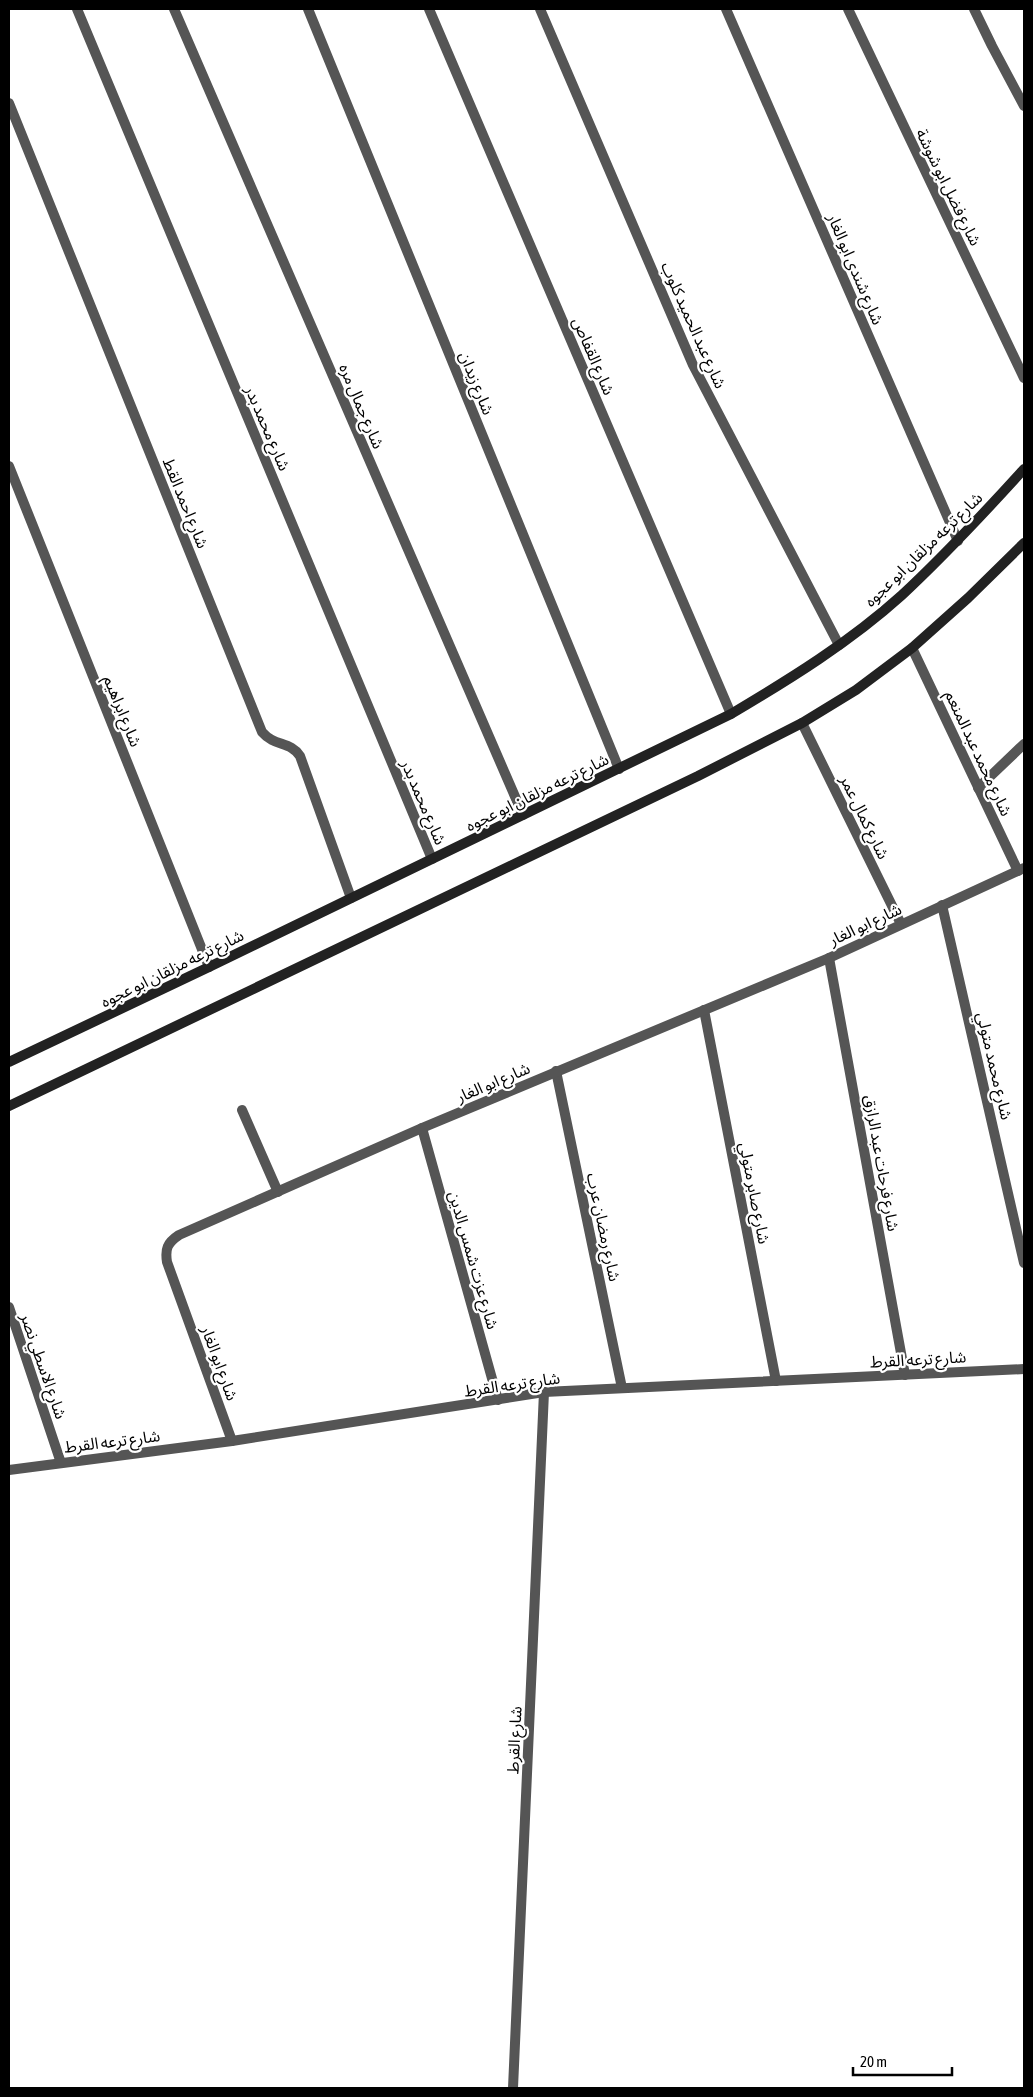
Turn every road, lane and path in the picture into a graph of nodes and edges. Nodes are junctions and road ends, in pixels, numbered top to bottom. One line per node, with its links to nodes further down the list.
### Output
1 (77, 9): 24 (street, شارع محمد بدر)
2 (174, 9): 23 (street, شارع جمال مره)
3 (308, 9): 21 (street, شارع زيدان)
4 (429, 9): 18 (street, شارع القفاص)
5 (540, 9): 16 (street, شارع عبد الحميد كلوب)
6 (726, 9): 14 (street, شارع شندى ابو الغار)
7 (848, 9): 11 (street, شارع فضل ابو شوشة)
8 (974, 9): 10 (street)
9 (9, 103): 26 (street, شارع احمد القط)
10 (1024, 106)
11 (1024, 378)
12 (9, 466): 30 (street, شارع ابراهيم)
13 (1024, 469): 14 (main road, شارع ترعه مزلقان ابو عجوه)
14 (958, 541): 16 (main road, شارع ترعه مزلقان ابو عجوه)
15 (1024, 543): 17 (main road)
16 (839, 645): 18 (main road, شارع ترعه مزلقان ابو عجوه)
17 (912, 648): 19 (main road); 22 (street, شارع محمد عبد المنعم)
18 (730, 714): 21 (main road, شارع ترعه مزلقان ابو عجوه)
19 (802, 723): 28 (street, شارع كمال عمر); 34 (main road)
20 (1024, 744): 22 (street)
21 (619, 769): 23 (main road, شارع ترعه مزلقان ابو عجوه)
22 (978, 788): 25 (street, شارع محمد عبد المنعم)
23 (523, 815): 24 (main road, شارع ترعه مزلقان ابو عجوه)
24 (432, 859): 26 (main road, شارع ترعه مزلقان ابو عجوه)
25 (1021, 870): 27 (street, شارع ابو الغار)
26 (351, 898): 30 (main road, شارع ترعه مزلقان ابو عجوه)
27 (942, 906): 28 (street, شارع ابو الغار); 38 (street, شارع محمد متولي)
28 (901, 924): 29 (street, شارع ابو الغار)
29 (829, 958): 31 (street, شارع ابو الغار); 41 (street, شارع فرحات عبد الرازق)
30 (210, 967): 32 (main road, شارع ترعه مزلقان ابو عجوه)
31 (704, 1010): 33 (street, شارع ابو الغار); 42 (street, شارع صابر متولي)
32 (9, 1062)
33 (556, 1072): 36 (street, شارع ابو الغار); 43 (street, شارع رمضان عرب)
34 (9, 1106)
35 (242, 1110): 37 (street)
36 (422, 1128): 37 (street, شارع ابو الغار); 45 (street, شارع عزت شمس الدين)
37 (278, 1192): 46 (street, شارع ابو الغار)
38 (1024, 1263)
39 (9, 1307): 47 (street, شارع الاسطي نصر)
40 (1024, 1369): 41 (street, شارع ترعه القرط)
41 (905, 1375): 42 (street, شارع ترعه القرط)
42 (776, 1381): 43 (street, شارع ترعه القرط)
43 (622, 1388): 44 (street, شارع ترعه القرط)
44 (544, 1392): 45 (street, شارع ترعه القرط); 49 (street, شارع القرط)
45 (498, 1400): 46 (street, شارع ترعه القرط)
46 (232, 1441): 47 (street, شارع ترعه القرط)
47 (61, 1463): 48 (street, شارع ترعه القرط)
48 (9, 1470)
49 (513, 2088)

